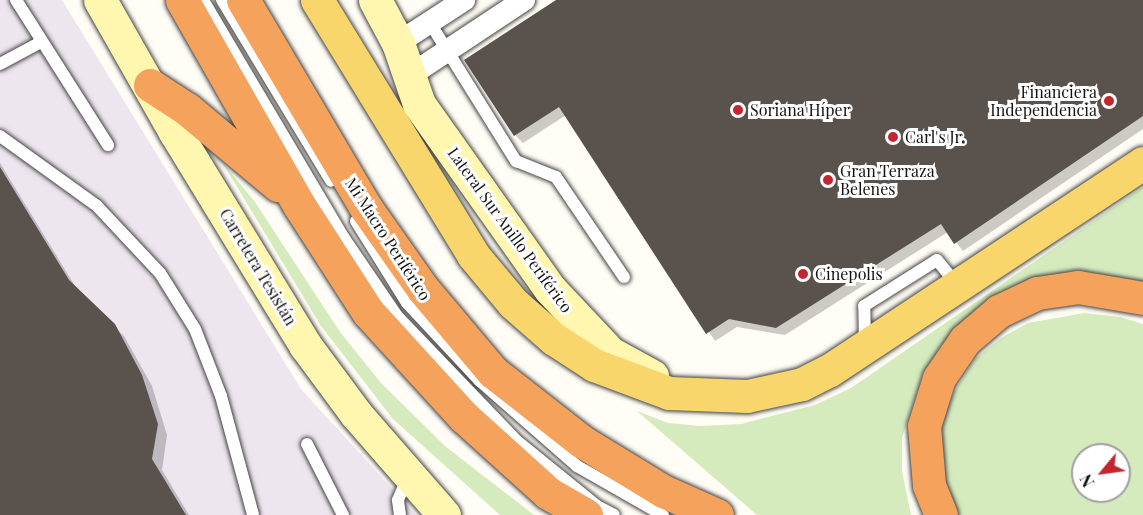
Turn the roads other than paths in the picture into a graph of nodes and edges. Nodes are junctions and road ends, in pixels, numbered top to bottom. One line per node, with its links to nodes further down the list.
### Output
1 (16, 0): 12 (lane)
2 (100, 0): 17 (main road, Carretera Tesistán)
3 (182, 0): 22 (highway)
4 (203, 0): 35 (lane, Mi Macro Periférico)
5 (222, 0): 21 (lane, Mi Macro Periférico)
6 (243, 0): 37 (highway)
7 (317, 0): 26 (main road)
8 (375, 0): 13 (main road, Lateral Sur Anillo Periférico)
9 (464, 0): 11 (street)
10 (524, 0): 14 (street)
11 (430, 23): 13 (street); 14 (lane)
12 (41, 42): 15 (lane); 19 (lane)
13 (398, 43): 16 (main road, Lateral Sur Anillo Periférico)
14 (447, 51): 16 (street); 24 (lane)
15 (0, 64)
16 (409, 76): 26 (main road, Lateral Sur Anillo Periférico)
17 (150, 85): 22 (highway); 28 (main road, Carretera Tesistán)
18 (0, 136): 29 (lane)
19 (108, 144)
20 (1143, 164): 26 (main road)
21 (337, 190)
22 (299, 205): 34 (highway)
23 (350, 211): 36 (lane, Mi Macro Periférico)
24 (624, 277)
25 (1143, 298): 38 (highway)
26 (747, 396)
27 (307, 444): 30 (lane)
28 (409, 475): 31 (lane); 32 (main road, Carretera Tesistán); 33 (main road)
29 (253, 515)
30 (343, 515)
31 (400, 515)
32 (444, 515)
33 (467, 515)
34 (586, 515)
35 (614, 515)
36 (663, 515)
37 (717, 515)
38 (941, 515)

